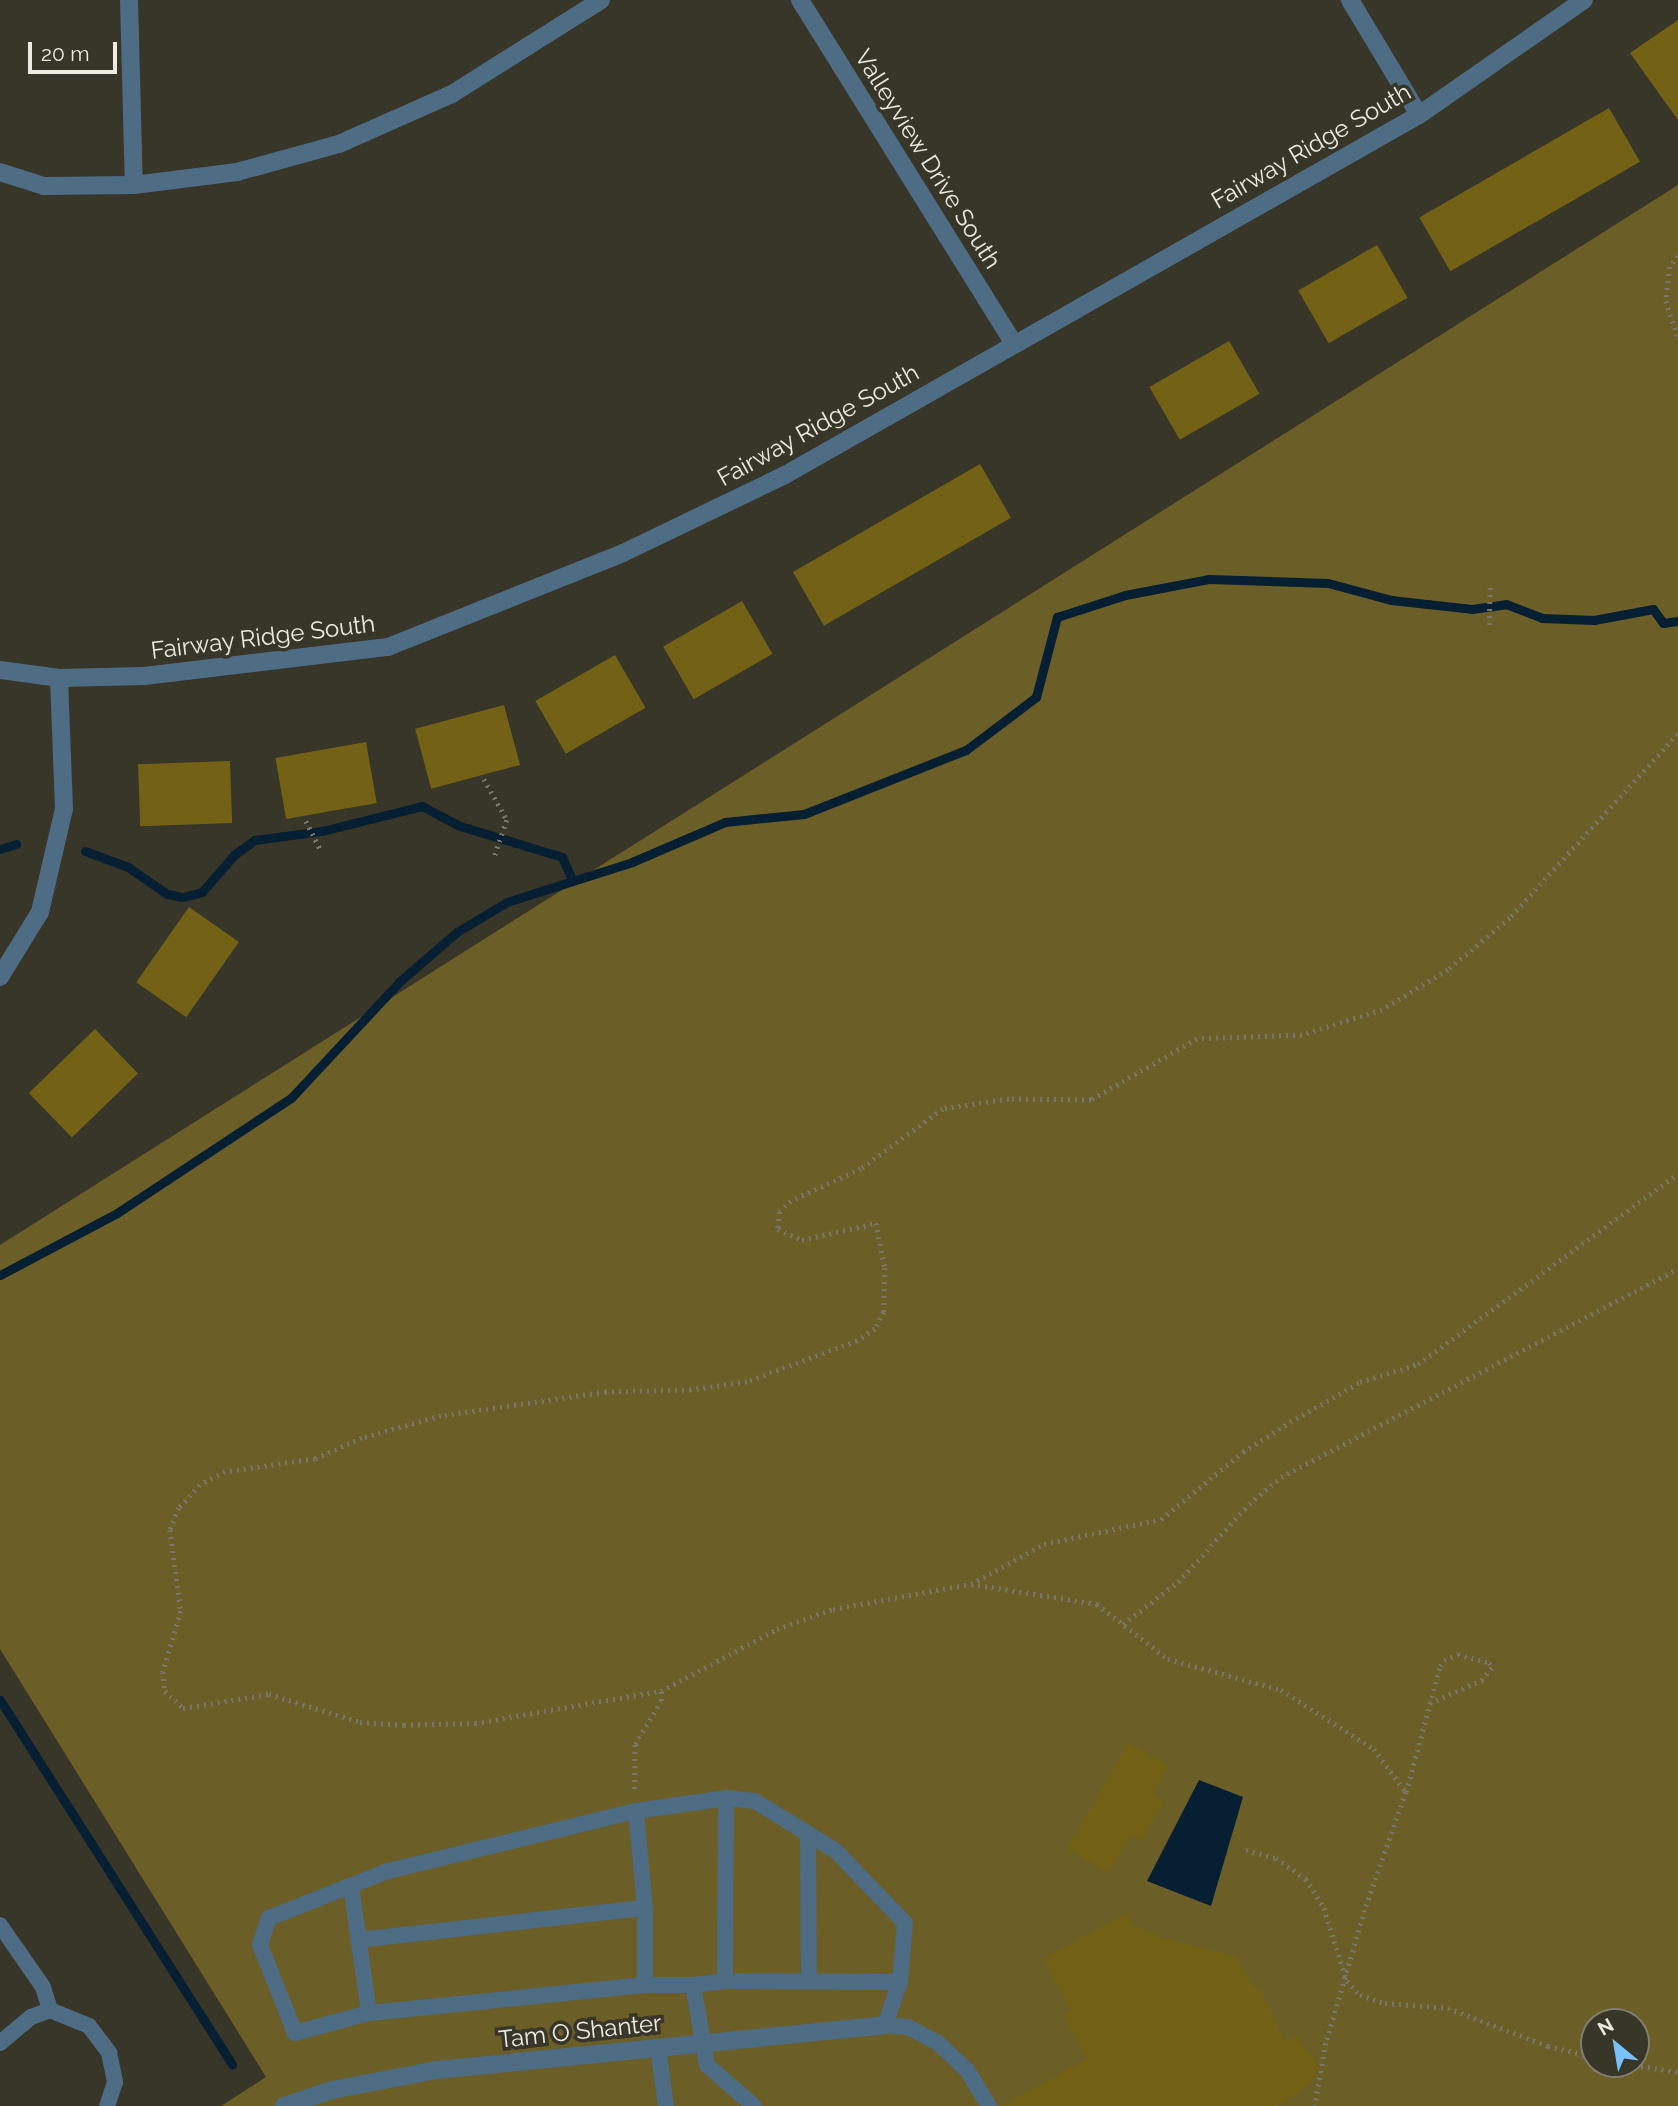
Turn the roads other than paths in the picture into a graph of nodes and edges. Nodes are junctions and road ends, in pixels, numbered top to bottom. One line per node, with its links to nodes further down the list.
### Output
1 (129, 0): 8 (street)
2 (601, 0): 8 (street)
3 (800, 0): 9 (street, Valleyview Drive South)
4 (1350, 0): 6 (street)
5 (1584, 0): 6 (street, Fairway Ridge South)
6 (1419, 114): 9 (street, Fairway Ridge South)
7 (0, 173): 8 (street)
8 (134, 185)
9 (1014, 344): 11 (street, Fairway Ridge South)
10 (0, 670): 11 (street, Fairway Ridge South)
11 (59, 678): 12 (street)
12 (0, 977)
13 (726, 1798): 14 (lane); 15 (lane); 20 (lane)
14 (636, 1811): 16 (lane); 17 (lane)
15 (808, 1834): 21 (lane); 22 (lane)
16 (351, 1886): 19 (lane); 26 (lane)
17 (645, 1908): 19 (lane); 23 (lane)
18 (0, 1925): 25 (lane)
19 (358, 1940): 26 (lane)
20 (725, 1981): 21 (lane); 24 (lane)
21 (809, 1981): 22 (lane)
22 (900, 1982): 27 (lane)
23 (645, 1985): 24 (lane); 26 (lane)
24 (694, 1985): 29 (lane)
25 (50, 2010): 28 (lane); 31 (lane)
26 (369, 2013)
27 (885, 2025): 29 (street, Tam O Shanter); 35 (lane)
28 (0, 2043)
29 (704, 2045): 30 (street, Tam O Shanter); 34 (lane)
30 (658, 2048): 32 (street, Tam O Shanter); 33 (lane)
31 (107, 2106)
32 (284, 2106)
33 (666, 2106)
34 (754, 2106)
35 (989, 2106)

